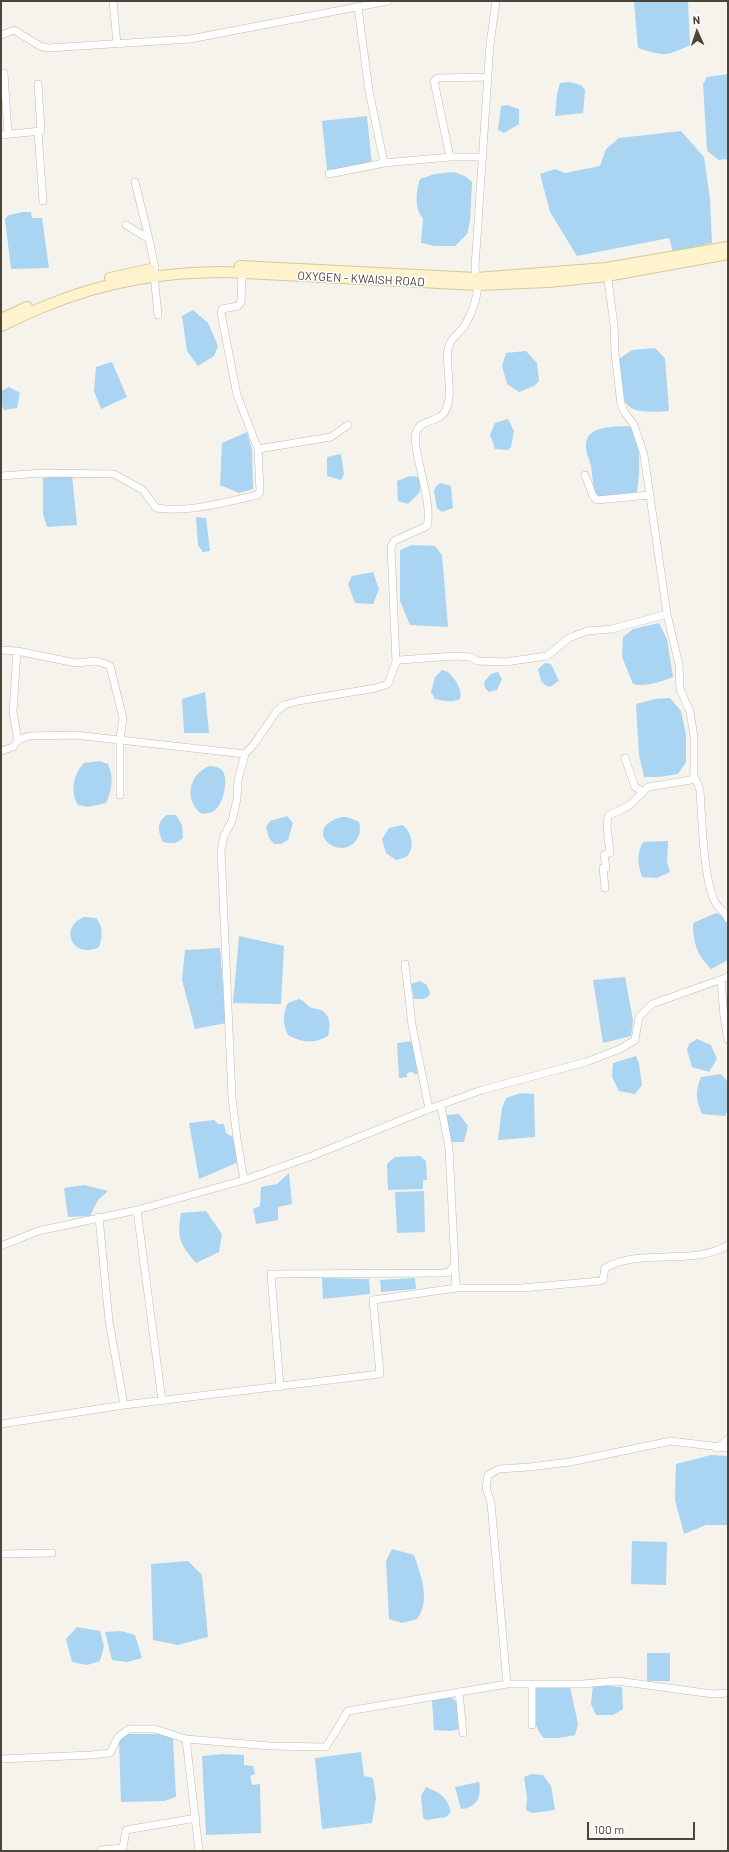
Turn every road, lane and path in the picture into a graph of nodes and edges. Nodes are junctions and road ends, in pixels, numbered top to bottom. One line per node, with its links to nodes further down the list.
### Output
1 (113, 1): 6 (street)
2 (388, 1): 4 (street)
3 (496, 1): 8 (street)
4 (358, 7): 6 (street); 14 (street)
5 (1, 35): 6 (street)
6 (117, 44)
7 (4, 73): 11 (street)
8 (488, 77): 12 (street); 13 (street)
9 (38, 84): 10 (street)
10 (38, 132): 11 (street); 17 (street)
11 (5, 135)
12 (450, 157): 13 (street); 14 (street)
13 (483, 158): 25 (street)
14 (384, 163): 15 (street)
15 (329, 174)
16 (135, 182): 19 (street)
17 (43, 201)
18 (126, 225): 19 (street)
19 (149, 239): 22 (street)
20 (728, 247): 24 (main road, OXYGEN - KWAISH ROAD)
21 (728, 254): 24 (main road, OXYGEN - KWAISH ROAD)
22 (154, 272): 23 (main road, OXYGEN - KWAISH ROAD); 25 (main road, OXYGEN - KWAISH ROAD); 26 (street); 27 (main road, OXYGEN - KWAISH ROAD); 28 (main road, OXYGEN - KWAISH ROAD)
23 (242, 272): 25 (main road, OXYGEN - KWAISH ROAD); 30 (street)
24 (607, 272): 25 (main road, OXYGEN - KWAISH ROAD); 33 (street)
25 (477, 281): 37 (street)
26 (158, 315)
27 (1, 318)
28 (1, 326)
29 (348, 425): 30 (street)
30 (258, 449): 32 (street)
31 (585, 475): 33 (street)
32 (1, 476)
33 (649, 495): 34 (street)
34 (667, 614): 37 (street); 43 (street)
35 (1, 650): 36 (street)
36 (17, 651): 38 (street); 39 (street)
37 (396, 662): 41 (street)
38 (120, 739): 39 (street); 41 (street); 45 (street)
39 (18, 740): 40 (street)
40 (1, 751)
41 (245, 754): 53 (street)
42 (626, 758): 44 (street)
43 (694, 776): 44 (street); 47 (street)
44 (643, 792): 46 (street)
45 (120, 795)
46 (605, 888)
47 (728, 919)
48 (405, 964): 52 (street)
49 (725, 978): 50 (street); 51 (street)
50 (728, 1040)
51 (441, 1106): 52 (street); 58 (street)
52 (429, 1109): 53 (street)
53 (244, 1180): 54 (street)
54 (137, 1210): 55 (street); 61 (street)
55 (100, 1217): 57 (street); 62 (street)
56 (728, 1245): 59 (street)
57 (1, 1246)
58 (455, 1265): 59 (street); 60 (street)
59 (456, 1288): 60 (street)
60 (280, 1387): 61 (street)
61 (162, 1401): 62 (street)
62 (124, 1405): 63 (street)
63 (1, 1424)
64 (728, 1438): 65 (street)
65 (716, 1448): 66 (street); 69 (street)
66 (728, 1448)
67 (52, 1553): 68 (street)
68 (1, 1554)
69 (507, 1684): 70 (street); 71 (street)
70 (532, 1684): 72 (street); 73 (street)
71 (458, 1692): 74 (street); 75 (street)
72 (728, 1693)
73 (532, 1725)
74 (463, 1733)
75 (186, 1739): 76 (street); 77 (street)
76 (1, 1759)
77 (196, 1818): 78 (street); 79 (street)
78 (101, 1851)
79 (199, 1851)

